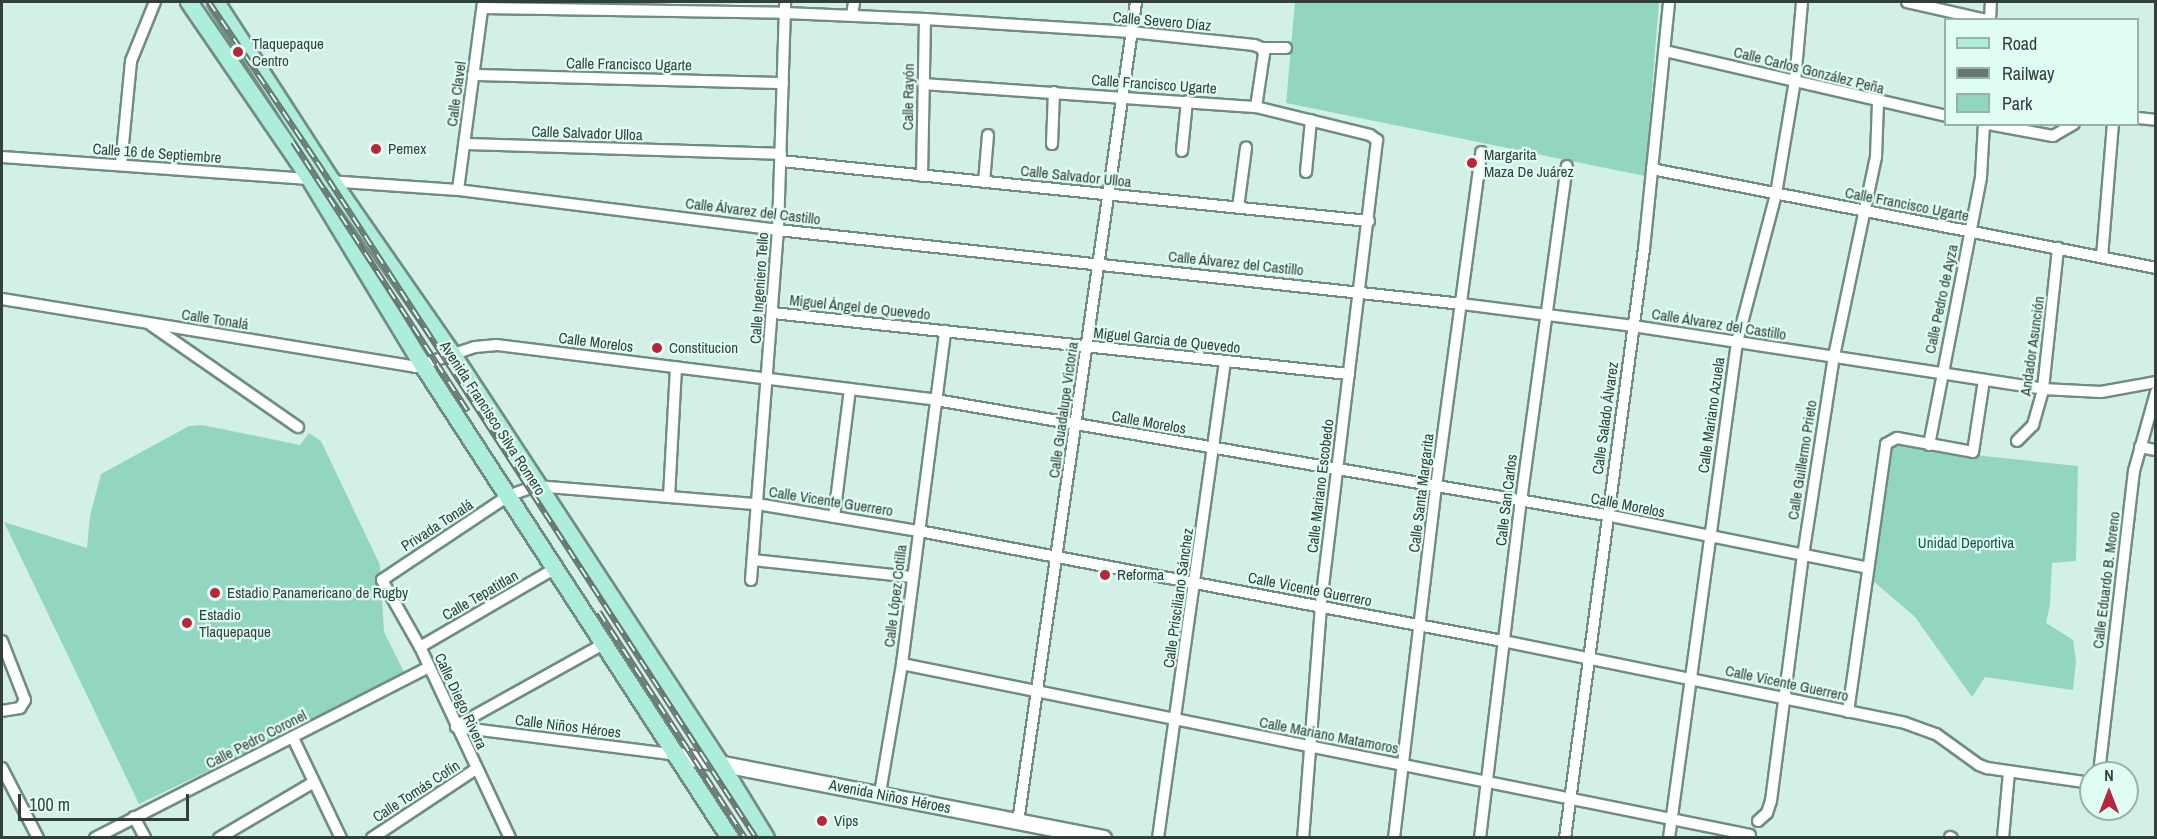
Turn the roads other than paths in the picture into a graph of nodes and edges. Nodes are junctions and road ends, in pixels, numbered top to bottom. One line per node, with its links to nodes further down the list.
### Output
1 (155, 2): 46 (street)
2 (189, 2): 51 (main road, Avenida Francisco Silva Romero)
3 (216, 2): 52 (main road, Avenida Francisco Silva Romero)
4 (854, 2): 12 (street)
5 (1136, 2): 16 (street, Calle Guadalupe Victoria)
6 (1669, 2): 19 (street, Calle Salado Álvarez)
7 (1802, 2): 21 (street, Calle Mariano Azuela)
8 (1908, 2): 14 (street)
9 (1991, 2): 15 (street)
10 (483, 5): 11 (street, Calle Severo Díaz); 20 (street, Calle Clavel)
11 (785, 7): 12 (street, Calle Severo Díaz); 22 (street, Calle Ingeniero Tello)
12 (852, 15): 13 (street, Calle Severo Díaz)
13 (925, 18): 16 (street, Calle Severo Díaz); 23 (street, Calle Rayón)
14 (1980, 18)
15 (1989, 18)
16 (1131, 32): 17 (street, Calle Severo Díaz); 25 (street, Calle Guadalupe Victoria)
17 (1262, 48): 18 (street, Calle Severo Díaz); 28 (street)
18 (1286, 48)
19 (1665, 51): 21 (street, Calle Carlos González Peña); 48 (street, Calle Salado Álvarez)
20 (474, 75): 22 (street, Calle Francisco Ugarte); 39 (street, Calle Clavel)
21 (1795, 81): 27 (street, Calle Carlos González Peña); 55 (street, Calle Mariano Azuela)
22 (783, 83): 45 (street, Calle Ingeniero Tello)
23 (924, 84): 24 (street, Calle Francisco Ugarte); 50 (street, Calle Rayón)
24 (1054, 92): 25 (street, Calle Francisco Ugarte); 40 (street)
25 (1123, 96): 26 (street, Calle Francisco Ugarte); 56 (street, Calle Guadalupe Victoria)
26 (1187, 101): 28 (street, Calle Francisco Ugarte); 42 (street)
27 (1878, 102): 29 (street, Calle Carlos González Peña); 58 (street, Calle Guillermo Prieto)
28 (1256, 107): 31 (street, Calle Francisco Ugarte)
29 (1944, 116)
30 (2139, 118): 32 (street)
31 (1311, 120): 38 (street, Calle Francisco Ugarte); 49 (street)
32 (2156, 120)
33 (1986, 126): 61 (street, Calle Pedro de Ayza)
34 (1997, 126): 35 (street)
35 (2070, 126)
36 (2113, 126): 63 (street)
37 (988, 135): 53 (street)
38 (1377, 140): 59 (street, Calle Mariano Escobedo)
39 (464, 144): 45 (street, Calle Salvador Ulloa); 54 (street, Calle Clavel)
40 (1052, 144)
41 (1246, 148): 57 (street)
42 (1182, 151)
43 (1481, 152): 68 (street, Calle Santa Margarita)
44 (2, 157): 46 (street, Calle 16 de Septiembre)
45 (781, 158): 50 (street, Calle Salvador Ulloa); 60 (street, Calle Ingeniero Tello)
46 (121, 165): 51 (street, Calle 16 de Septiembre)
47 (1567, 166): 70 (street, Calle San Carlos)
48 (1652, 169): 55 (street, Calle Francisco Ugarte); 72 (street, Calle Salado Álvarez)
49 (1306, 172)
50 (921, 176): 53 (street, Calle Salvador Ulloa)
51 (310, 179): 52 (street, Calle Álvarez del Castillo); 79 (main road, Avenida Francisco Silva Romero)
52 (332, 181): 54 (street, Calle Álvarez del Castillo); 76 (main road, Avenida Francisco Silva Romero)
53 (984, 182): 56 (street, Calle Salvador Ulloa)
54 (458, 190): 60 (street, Calle Álvarez del Castillo)
55 (1776, 194): 58 (street, Calle Francisco Ugarte); 74 (street, Calle Mariano Azuela)
56 (1109, 195): 57 (street, Calle Salvador Ulloa); 64 (street, Calle Guadalupe Victoria)
57 (1238, 208): 59 (street, Calle Salvador Ulloa)
58 (1864, 212): 61 (street, Calle Francisco Ugarte); 77 (street, Calle Guillermo Prieto)
59 (1369, 221): 66 (street, Calle Mariano Escobedo)
60 (778, 230): 64 (street, Calle Álvarez del Castillo); 69 (street, Calle Ingeniero Tello)
61 (1970, 231): 62 (street, Calle Francisco Ugarte); 81 (street, Calle Pedro de Ayza)
62 (2058, 248): 63 (street, Calle Francisco Ugarte); 87 (street, Andador Asunción)
63 (2102, 257): 65 (street, Calle Francisco Ugarte)
64 (1100, 264): 66 (street, Calle Álvarez del Castillo); 75 (street, Calle Guadalupe Victoria)
65 (2156, 267)
66 (1360, 292): 68 (street, Calle Álvarez del Castillo); 82 (street, Calle Mariano Escobedo)
67 (2, 299): 71 (street, Calle Tonalá)
68 (1462, 304): 70 (street, Calle Álvarez del Castillo); 99 (street, Calle Santa Margarita)
69 (773, 313): 73 (street, Miguel Ángel de Quevedo); 83 (street, Calle Ingeniero Tello)
70 (1546, 314): 72 (street, Calle Álvarez del Castillo); 102 (street, Calle San Carlos)
71 (148, 323): 79 (street, Calle Tonalá); 91 (street)
72 (1633, 326): 74 (street, Calle Álvarez del Castillo); 104 (street, Calle Salado Álvarez)
73 (945, 331): 75 (street, Miguel Garcia de Quevedo); 89 (street, Calle López Cotilla)
74 (1737, 342): 77 (street, Calle Álvarez del Castillo); 107 (street, Calle Mariano Azuela)
75 (1087, 346): 78 (street, Miguel Garcia de Quevedo); 90 (street, Calle Guadalupe Victoria)
76 (453, 355): 79 (street, Calle Morelos); 80 (street, Calle Morelos); 98 (main road, Avenida Francisco Silva Romero)
77 (1833, 356): 81 (street, Calle Álvarez del Castillo); 108 (street, Calle Guillermo Prieto)
78 (1225, 362): 82 (street, Miguel Garcia de Quevedo); 95 (street, Calle Prisciliano Sánchez)
79 (424, 367): 100 (main road, Avenida Francisco Silva Romero)
80 (676, 367): 83 (street, Calle Morelos); 101 (street)
81 (1941, 372): 84 (street, Calle Álvarez del Castillo); 93 (street, Calle Pedro de Ayza)
82 (1349, 374): 97 (street, Calle Mariano Escobedo)
83 (767, 379): 86 (street, Calle Morelos); 103 (street, Calle Ingeniero Tello)
84 (1984, 380): 87 (street, Calle Álvarez del Castillo); 93 (street)
85 (2156, 382): 87 (street, Calle Álvarez del Castillo)
86 (850, 389): 89 (street, Calle Morelos); 105 (street)
87 (2043, 389): 92 (street, Andador Asunción)
88 (2156, 392): 94 (street, Calle Eduardo B. Moreno)
89 (936, 400): 90 (street, Calle Morelos); 106 (street, Calle López Cotilla)
90 (1076, 424): 95 (street, Calle Morelos); 109 (street, Calle Guadalupe Victoria)
91 (298, 427)
92 (2017, 441)
93 (1929, 445): 112 (street)
94 (2140, 447): 96 (street); 136 (street, Calle Eduardo B. Moreno)
95 (1213, 448): 97 (street, Calle Morelos); 116 (street, Calle Prisciliano Sánchez)
96 (2156, 450)
97 (1337, 470): 99 (street, Calle Morelos); 117 (street, Calle Mariano Escobedo)
98 (536, 486): 100 (street, Calle Vicente Guerrero); 101 (street, Calle Vicente Guerrero); 137 (main road, Avenida Francisco Silva Romero)
99 (1436, 487): 102 (street, Calle Morelos); 118 (street, Calle Santa Margarita)
100 (508, 496): 111 (main road, Avenida Francisco Silva Romero); 114 (street, Privada Tonalá)
101 (669, 497): 103 (street, Calle Vicente Guerrero)
102 (1521, 501): 104 (street, Calle Morelos); 119 (street, Calle San Carlos)
103 (757, 504): 105 (street, Calle Vicente Guerrero); 110 (street, Calle Ingeniero Tello)
104 (1606, 515): 107 (street, Calle Morelos); 123 (street, Calle Salado Álvarez)
105 (834, 517): 106 (street, Calle Vicente Guerrero)
106 (919, 531): 109 (street, Calle Vicente Guerrero); 113 (street, Calle López Cotilla)
107 (1709, 536): 108 (street, Calle Morelos); 126 (street, Calle Mariano Azuela)
108 (1803, 556): 112 (street, Calle Morelos); 128 (street, Calle Guillermo Prieto)
109 (1057, 558): 116 (street, Calle Vicente Guerrero); 127 (street, Calle Guadalupe Victoria)
110 (753, 560): 113 (street); 115 (street, Calle Ingeniero Tello)
111 (556, 568): 120 (main road, Avenida Francisco Silva Romero); 122 (street, Calle Tepatitlan)
112 (1868, 568): 130 (street)
113 (913, 577): 124 (street, Calle López Cotilla)
114 (382, 580): 122 (street, Calle Diego Rivera)
115 (751, 580)
116 (1196, 582): 117 (street, Calle Vicente Guerrero); 131 (street, Calle Prisciliano Sánchez)
117 (1321, 606): 118 (street, Calle Vicente Guerrero); 134 (street, Calle Mariano Escobedo)
118 (1421, 626): 119 (street, Calle Vicente Guerrero); 138 (street, Calle Santa Margarita)
119 (1503, 641): 123 (street, Calle Vicente Guerrero); 144 (street, Calle San Carlos)
120 (605, 643): 132 (street); 135 (main road, Avenida Francisco Silva Romero)
121 (3, 647): 129 (street)
122 (420, 647): 125 (street, Calle Diego Rivera)
123 (1588, 658): 126 (street, Calle Vicente Guerrero); 146 (street, Calle Salado Álvarez)
124 (902, 664): 127 (street, Calle Mariano Matamoros); 145 (street, Calle López Cotilla)
125 (429, 667): 132 (street, Calle Diego Rivera); 133 (street, Calle Pedro Coronel)
126 (1689, 678): 128 (street, Calle Vicente Guerrero); 148 (street, Calle Mariano Azuela)
127 (1037, 692): 131 (street, Calle Mariano Matamoros); 150 (street, Calle Guadalupe Victoria)
128 (1784, 697): 130 (street, Calle Vicente Guerrero); 149 (street, Calle Guillermo Prieto)
129 (2, 711)
130 (1848, 712): 141 (street, Calle Vicente Guerrero)
131 (1176, 720): 134 (street, Calle Mariano Matamoros); 162 (street, Calle Prisciliano Sánchez)
132 (456, 727): 135 (street, Calle Niños Héroes); 140 (street, Calle Diego Rivera)
133 (293, 738): 143 (street); 147 (street, Calle Pedro Coronel)
134 (1310, 747): 138 (street, Calle Mariano Matamoros); 163 (street, Calle Mariano Escobedo)
135 (677, 755): 137 (street, Avenida Niños Héroes); 159 (main road, Avenida Francisco Silva Romero)
136 (2100, 761)
137 (720, 763): 145 (street, Avenida Niños Héroes); 160 (main road, Avenida Francisco Silva Romero)
138 (1403, 766): 144 (street, Calle Mariano Matamoros); 164 (street, Calle Santa Margarita)
139 (2, 768): 152 (street)
140 (476, 769): 157 (street, Calle Tomás Cofín); 158 (street, Calle Diego Rivera)
141 (2009, 772): 142 (street, Calle Vicente Guerrero); 168 (street)
142 (2079, 781)
143 (314, 782): 155 (street); 156 (street)
144 (1486, 783): 146 (street, Calle Mariano Matamoros); 165 (street, Calle San Carlos)
145 (880, 793): 150 (street, Avenida Niños Héroes)
146 (1569, 800): 148 (street, Calle Mariano Matamoros); 166 (street, Calle Salado Álvarez)
147 (134, 817): 153 (street, Calle Pedro Coronel); 154 (street)
148 (1671, 820): 151 (street, Calle Mariano Matamoros); 167 (street, Calle Mariano Azuela)
149 (1758, 821)
150 (1018, 822): 161 (street, Avenida Niños Héroes)
151 (1750, 835)
152 (38, 837)
153 (95, 837)
154 (145, 837)
155 (219, 837)
156 (341, 837)
157 (372, 837)
158 (510, 837)
159 (730, 837)
160 (766, 837)
161 (1103, 837)
162 (1158, 837)
163 (1303, 837)
164 (1394, 837)
165 (1480, 837)
166 (1565, 837)
167 (1669, 837)
168 (2003, 837)

